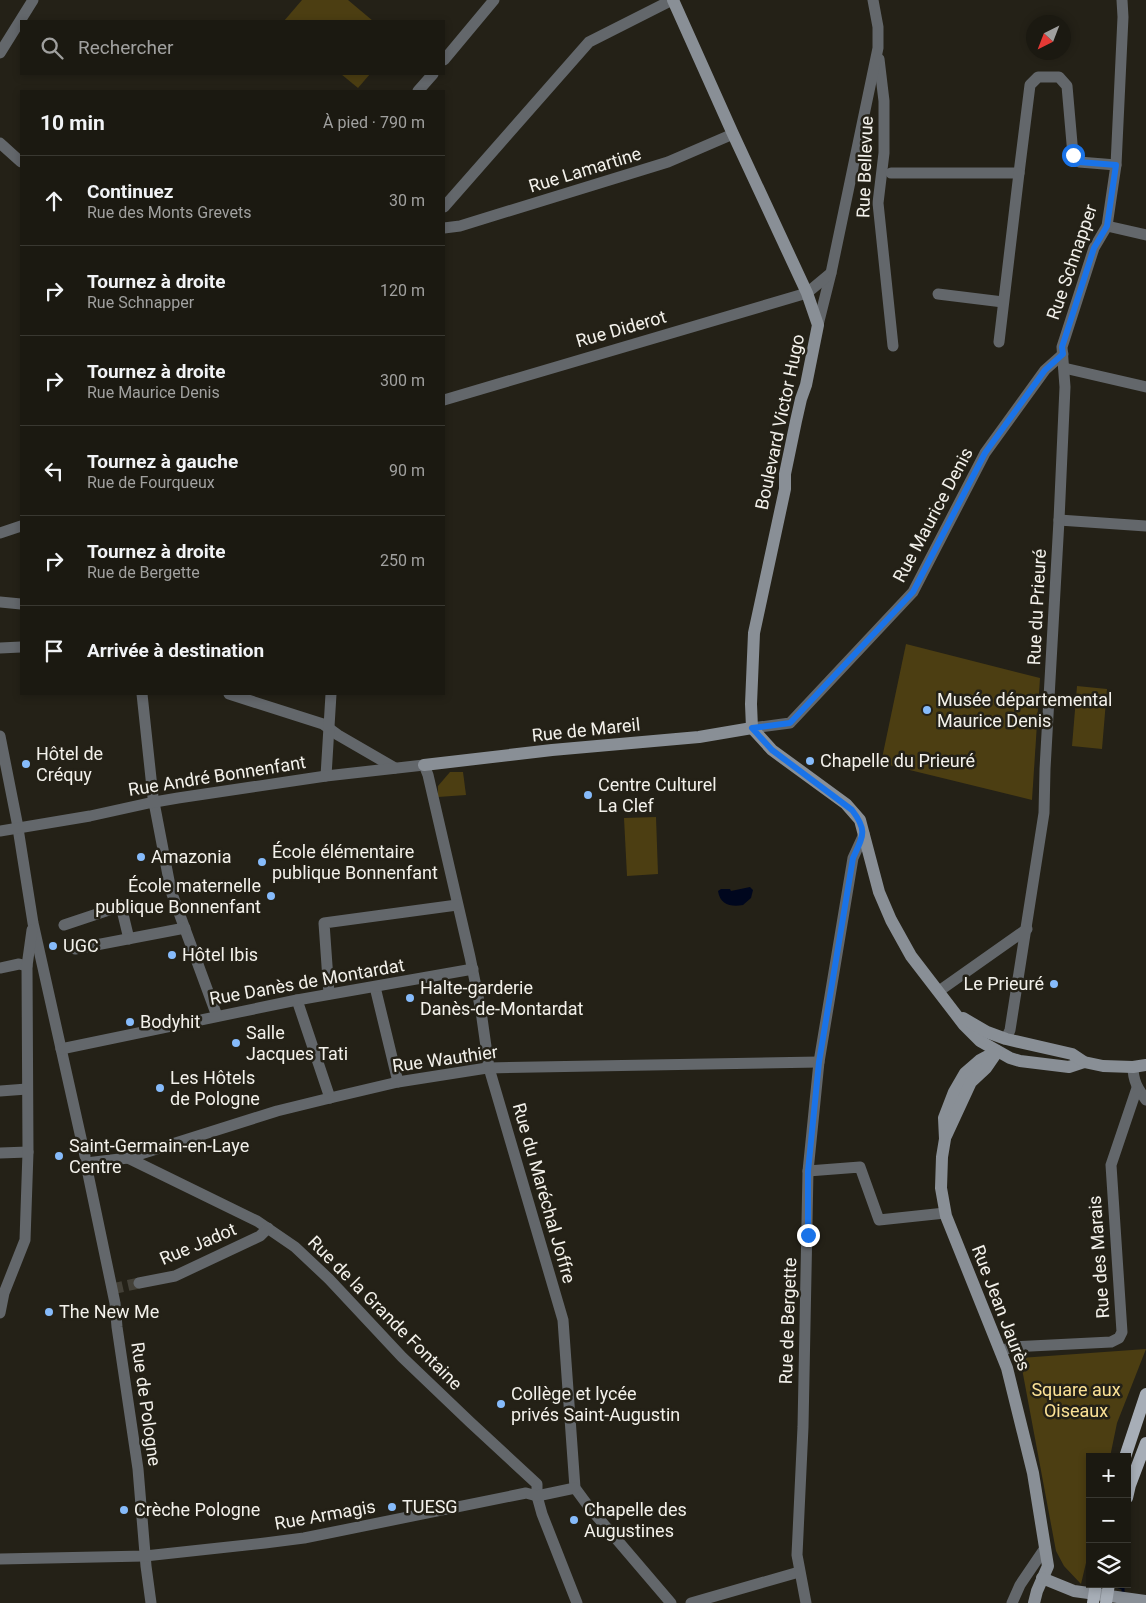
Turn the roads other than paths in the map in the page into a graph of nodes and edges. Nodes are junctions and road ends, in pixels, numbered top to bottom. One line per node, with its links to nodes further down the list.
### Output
1 (33, 0): 6 (street)
2 (494, 0): 10 (street)
3 (673, 0): 13 (street, Boulevard Victor Hugo); 19 (street)
4 (872, 0): 8 (street)
5 (1122, 0): 16 (street, Rue Schnapper)
6 (21, 20)
7 (20, 21): 9 (street)
8 (878, 48): 23 (street); 29 (street, Rue Bellevue)
9 (0, 53)
10 (445, 59)
11 (432, 75): 12 (street)
12 (419, 90)
13 (733, 134): 21 (street, Rue Lamartine); 24 (street, Boulevard Victor Hugo)
14 (0, 143): 15 (street)
15 (20, 161)
16 (1116, 165): 18 (street); 20 (street, Rue Schnapper)
17 (891, 173): 18 (street)
18 (1019, 173): 26 (street)
19 (445, 206)
20 (1107, 226): 22 (street); 30 (street, Rue Schnapper)
21 (445, 228)
22 (1146, 235)
23 (831, 273): 24 (street); 27 (street)
24 (807, 292): 27 (street, Boulevard Victor Hugo); 33 (street, Rue Diderot)
25 (938, 294): 26 (street)
26 (1003, 302): 28 (street)
27 (818, 325): 46 (street, Boulevard Victor Hugo)
28 (999, 342)
29 (893, 346)
30 (1063, 354): 31 (street, Rue du Prieuré); 46 (street, Rue Maurice Denis)
31 (1064, 368): 32 (street); 34 (street, Rue du Prieuré)
32 (1146, 387)
33 (445, 400)
34 (1059, 520): 36 (street); 59 (street, Rue du Prieuré)
35 (20, 526): 37 (street)
36 (1146, 526)
37 (0, 533)
38 (0, 602): 39 (street)
39 (20, 604)
40 (20, 647): 41 (street)
41 (0, 648)
42 (142, 695): 51 (street)
43 (232, 695): 45 (street)
44 (332, 695): 45 (street)
45 (330, 728): 49 (street); 50 (street)
46 (752, 728): 48 (street, Rue de Mareil); 54 (street)
47 (0, 736): 52 (street)
48 (424, 765): 49 (street, Rue André Bonnenfant); 55 (street, Rue du Maréchal Joffre)
49 (395, 768): 50 (street, Rue André Bonnenfant)
50 (326, 776): 51 (street, Rue André Bonnenfant)
51 (155, 801): 52 (street, Rue André Bonnenfant); 58 (street)
52 (18, 828): 53 (street, Rue André Bonnenfant); 56 (street)
53 (0, 831)
54 (864, 834): 66 (street); 74 (street, Rue de Bergette)
55 (457, 905): 64 (street, Rue du Maréchal Joffre); 67 (street)
56 (33, 923): 62 (street); 72 (street, Rue de Pologne)
57 (64, 925): 60 (street)
58 (185, 928): 60 (street); 70 (street)
59 (1027, 929): 66 (street); 71 (street, Rue du Prieuré)
60 (129, 939): 61 (street)
61 (75, 949)
62 (27, 966): 63 (street); 80 (street)
63 (0, 968)
64 (472, 969): 65 (street, Rue Danès de Montardat); 77 (street, Rue du Maréchal Joffre)
65 (375, 987): 67 (street, Rue Danès de Montardat); 78 (street)
66 (939, 991): 69 (street)
67 (329, 994): 68 (street, Rue Danès de Montardat)
68 (296, 1000): 70 (street, Rue Danès de Montardat); 82 (street)
69 (955, 1013): 71 (street); 73 (street)
70 (217, 1016): 72 (street, Rue Danès de Montardat)
71 (1006, 1039): 73 (street, Rue Jean Jaurès); 75 (street)
72 (61, 1049): 87 (street, Rue de Pologne)
73 (998, 1051): 75 (street); 89 (street, Rue Jean Jaurès)
74 (819, 1062): 77 (street, Rue Wauthier); 88 (street, Rue de Bergette)
75 (1084, 1062): 76 (street)
76 (1140, 1066): 79 (street)
77 (489, 1068): 78 (street, Rue Wauthier); 98 (street, Rue du Maréchal Joffre)
78 (398, 1082): 82 (street, Rue Wauthier)
79 (1137, 1088): 83 (street); 93 (street, Rue des Marais)
80 (27, 1089): 81 (street); 84 (street)
81 (0, 1090)
82 (330, 1098): 86 (street, Rue Wauthier)
83 (1146, 1100)
84 (28, 1152): 85 (street); 92 (street)
85 (0, 1153)
86 (128, 1158): 87 (street, Rue Wauthier); 90 (street, Rue de la Grande Fontaine)
87 (86, 1163): 101 (street, Rue de Pologne)
88 (808, 1171): 89 (street); 103 (street, Rue de Bergette)
89 (946, 1213): 93 (street, Rue Jean Jaurès)
90 (268, 1228): 91 (street, Rue Jadot); 99 (street, Rue de la Grande Fontaine)
91 (139, 1283)
92 (0, 1312)
93 (1001, 1350): 100 (street, Rue Jean Jaurès)
94 (1146, 1394): 96 (main road)
95 (1146, 1443): 97 (main road)
96 (1126, 1453)
97 (1131, 1482)
98 (575, 1488): 99 (street, Rue Armagis); 110 (street)
99 (538, 1496): 101 (street, Rue Armagis); 109 (street, Rue de la Grande Fontaine)
100 (1045, 1548): 104 (street, Rue Jean Jaurès); 113 (street)
101 (146, 1556): 102 (street, Rue Armagis); 108 (street, Rue de Pologne)
102 (0, 1559)
103 (799, 1572): 111 (street); 112 (street, Rue de Bergette)
104 (1042, 1578): 107 (street); 114 (street, Rue Jean Jaurès)
105 (1095, 1588): 115 (main road, bridge)
106 (1108, 1588): 116 (main road, bridge)
107 (1146, 1601)
108 (151, 1603)
109 (577, 1603)
110 (671, 1603)
111 (691, 1603)
112 (806, 1603)
113 (1012, 1603)
114 (1034, 1603)
115 (1093, 1603)
116 (1106, 1603)

